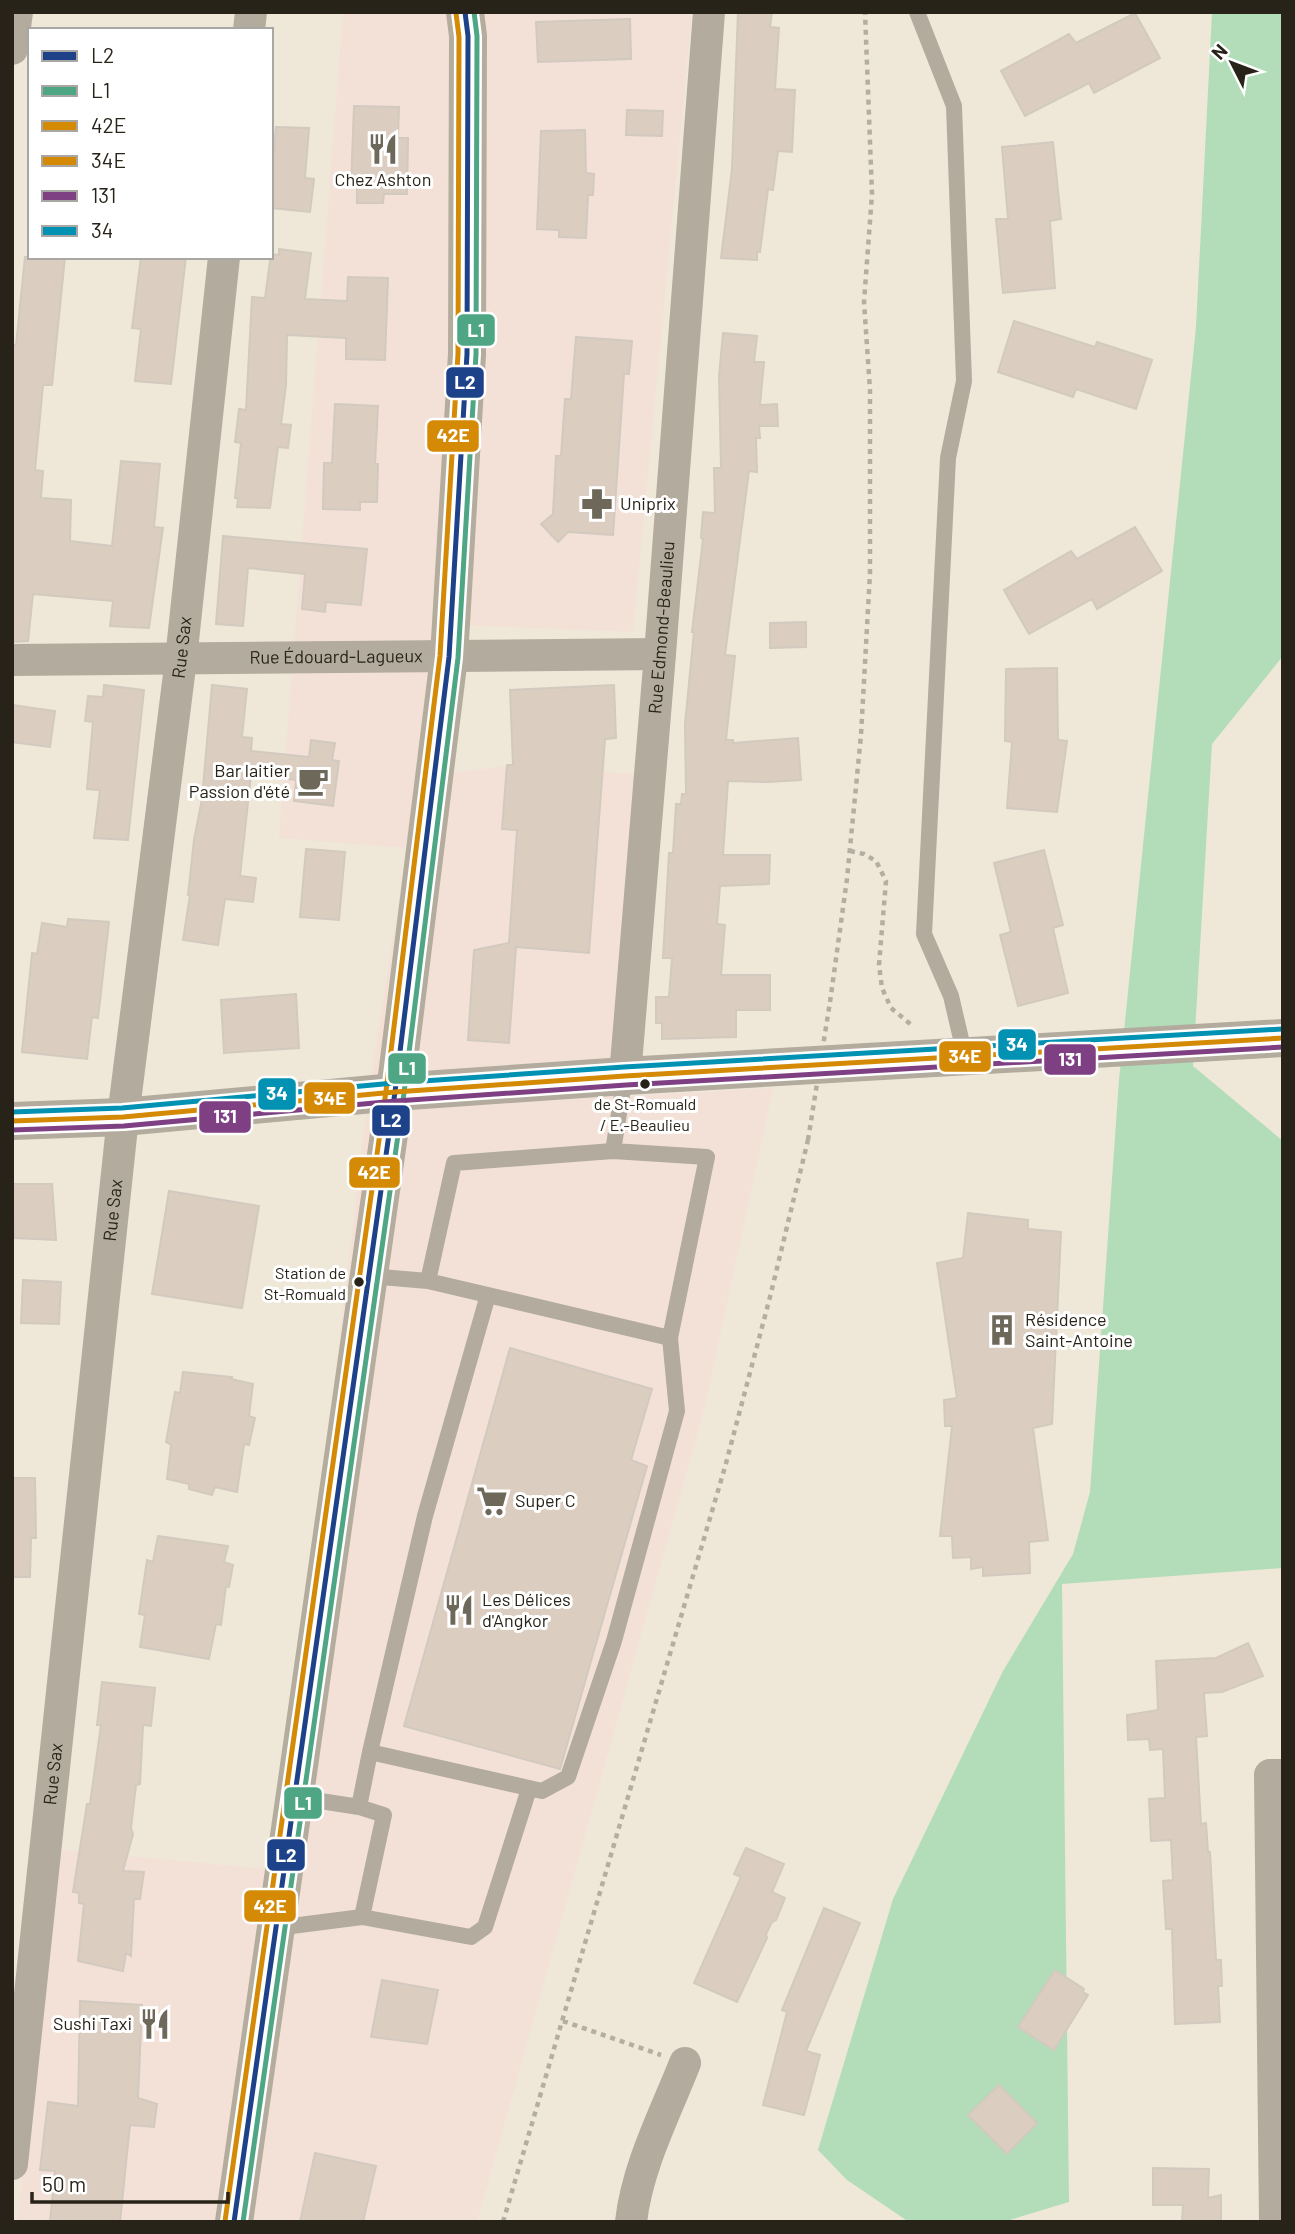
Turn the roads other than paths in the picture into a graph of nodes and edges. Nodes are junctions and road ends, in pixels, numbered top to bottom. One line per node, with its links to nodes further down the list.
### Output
1 (17, 12): 5 (street)
2 (465, 12): 8 (main road)
3 (709, 12): 7 (street, Rue Edmond-Beaulieu)
4 (917, 12): 12 (lane)
5 (12, 49)
6 (224, 259): 9 (street, Rue Sax)
7 (660, 654): 8 (street, Rue Édouard-Lagueux); 13 (street, Rue Edmond-Beaulieu)
8 (449, 657): 9 (street, Rue Édouard-Lagueux); 14 (main road)
9 (181, 659): 10 (street, Rue Édouard-Lagueux); 15 (street, Rue Sax)
10 (12, 660)
11 (1283, 1038): 12 (street)
12 (958, 1056): 13 (street)
13 (625, 1076): 14 (street); 17 (lane)
14 (395, 1092): 15 (street); 18 (main road)
15 (123, 1117): 16 (street); 31 (street, Rue Sax)
16 (12, 1121)
17 (613, 1151): 19 (lane); 21 (lane)
18 (369, 1276): 19 (lane); 25 (main road)
19 (428, 1281): 20 (lane)
20 (488, 1295): 21 (lane); 22 (lane)
21 (670, 1338): 24 (lane)
22 (370, 1752): 24 (lane); 26 (lane)
23 (1277, 1775): 30 (street)
24 (529, 1788): 27 (lane)
25 (295, 1797): 26 (lane); 28 (main road)
26 (359, 1807): 27 (lane)
27 (362, 1917): 28 (lane)
28 (276, 1928): 32 (main road)
29 (685, 2063): 33 (street)
30 (1278, 2065): 34 (street)
31 (12, 2164)
32 (234, 2222)
33 (631, 2222)
34 (1275, 2222)

